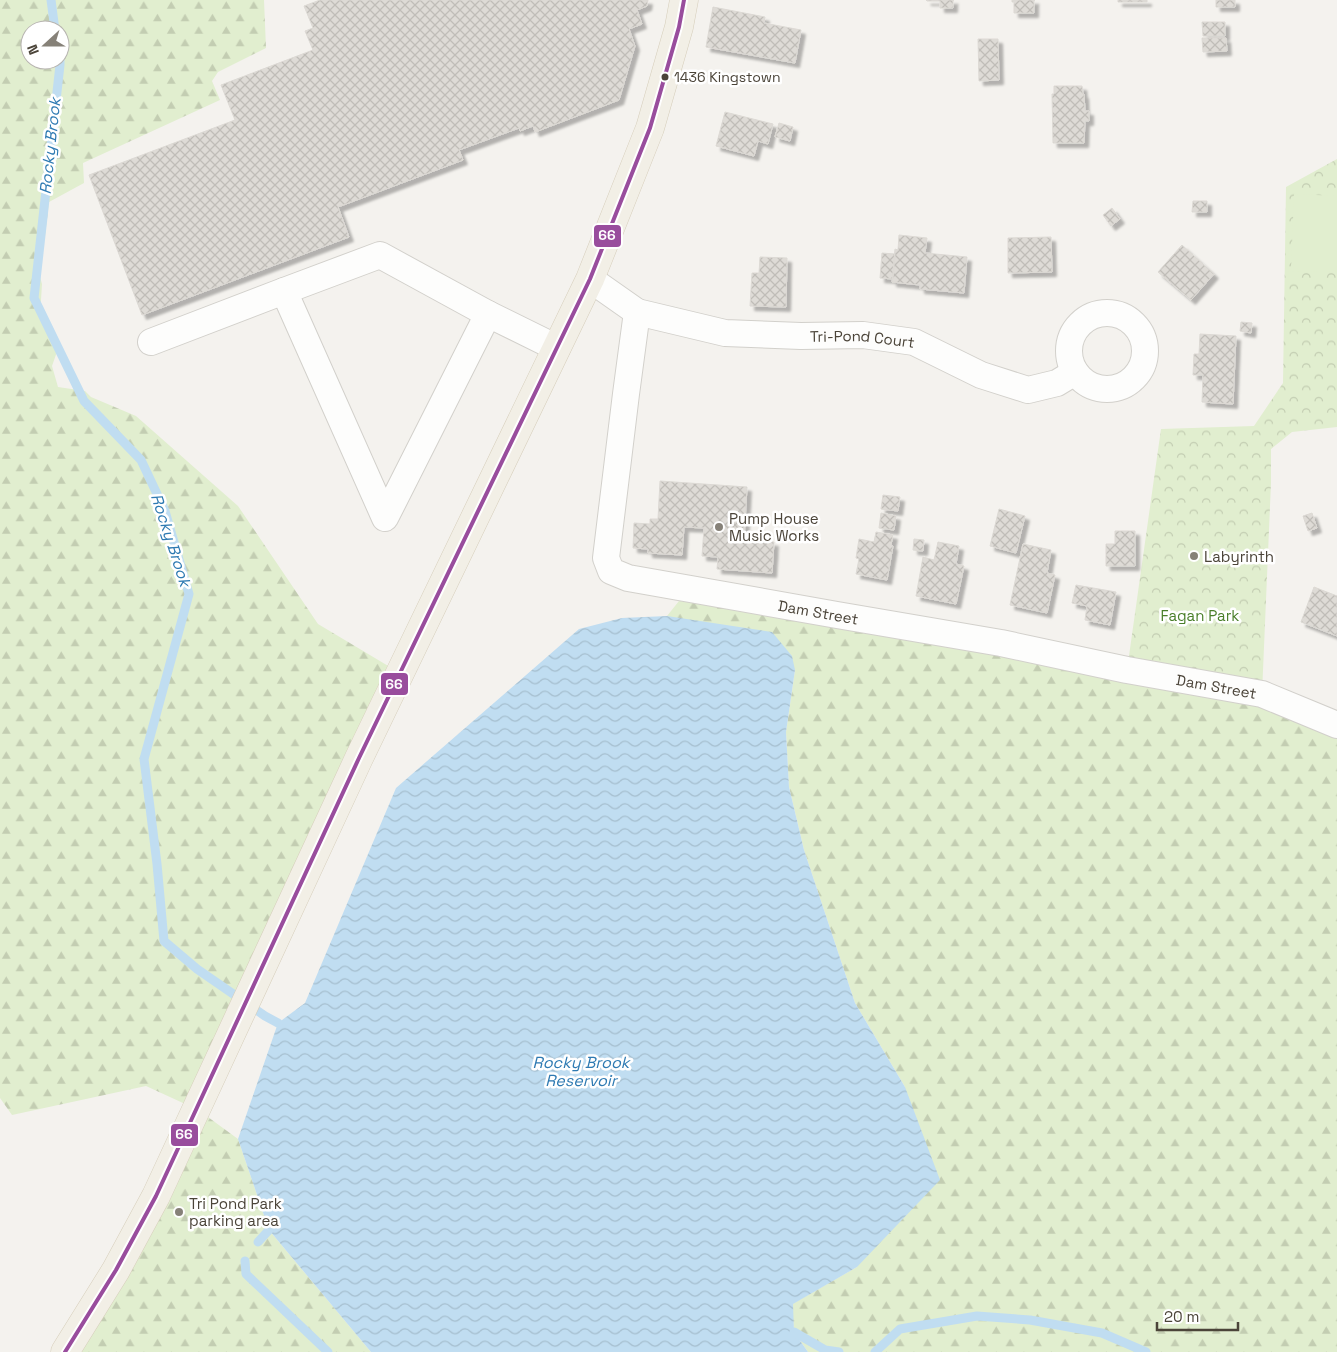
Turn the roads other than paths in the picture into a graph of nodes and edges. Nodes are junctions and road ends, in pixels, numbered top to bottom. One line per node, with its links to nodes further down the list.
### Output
1 (684, 0): 2 (main road)
2 (590, 279): 4 (street); 7 (main road)
3 (284, 291): 5 (street); 5 (street); 6 (street)
4 (637, 312): 8 (street, Tri-Pond Court); 9 (street, Dam Street)
5 (488, 314): 7 (street)
6 (151, 342)
7 (557, 348): 10 (main road)
8 (1075, 372)
9 (1337, 725)
10 (65, 1352)

